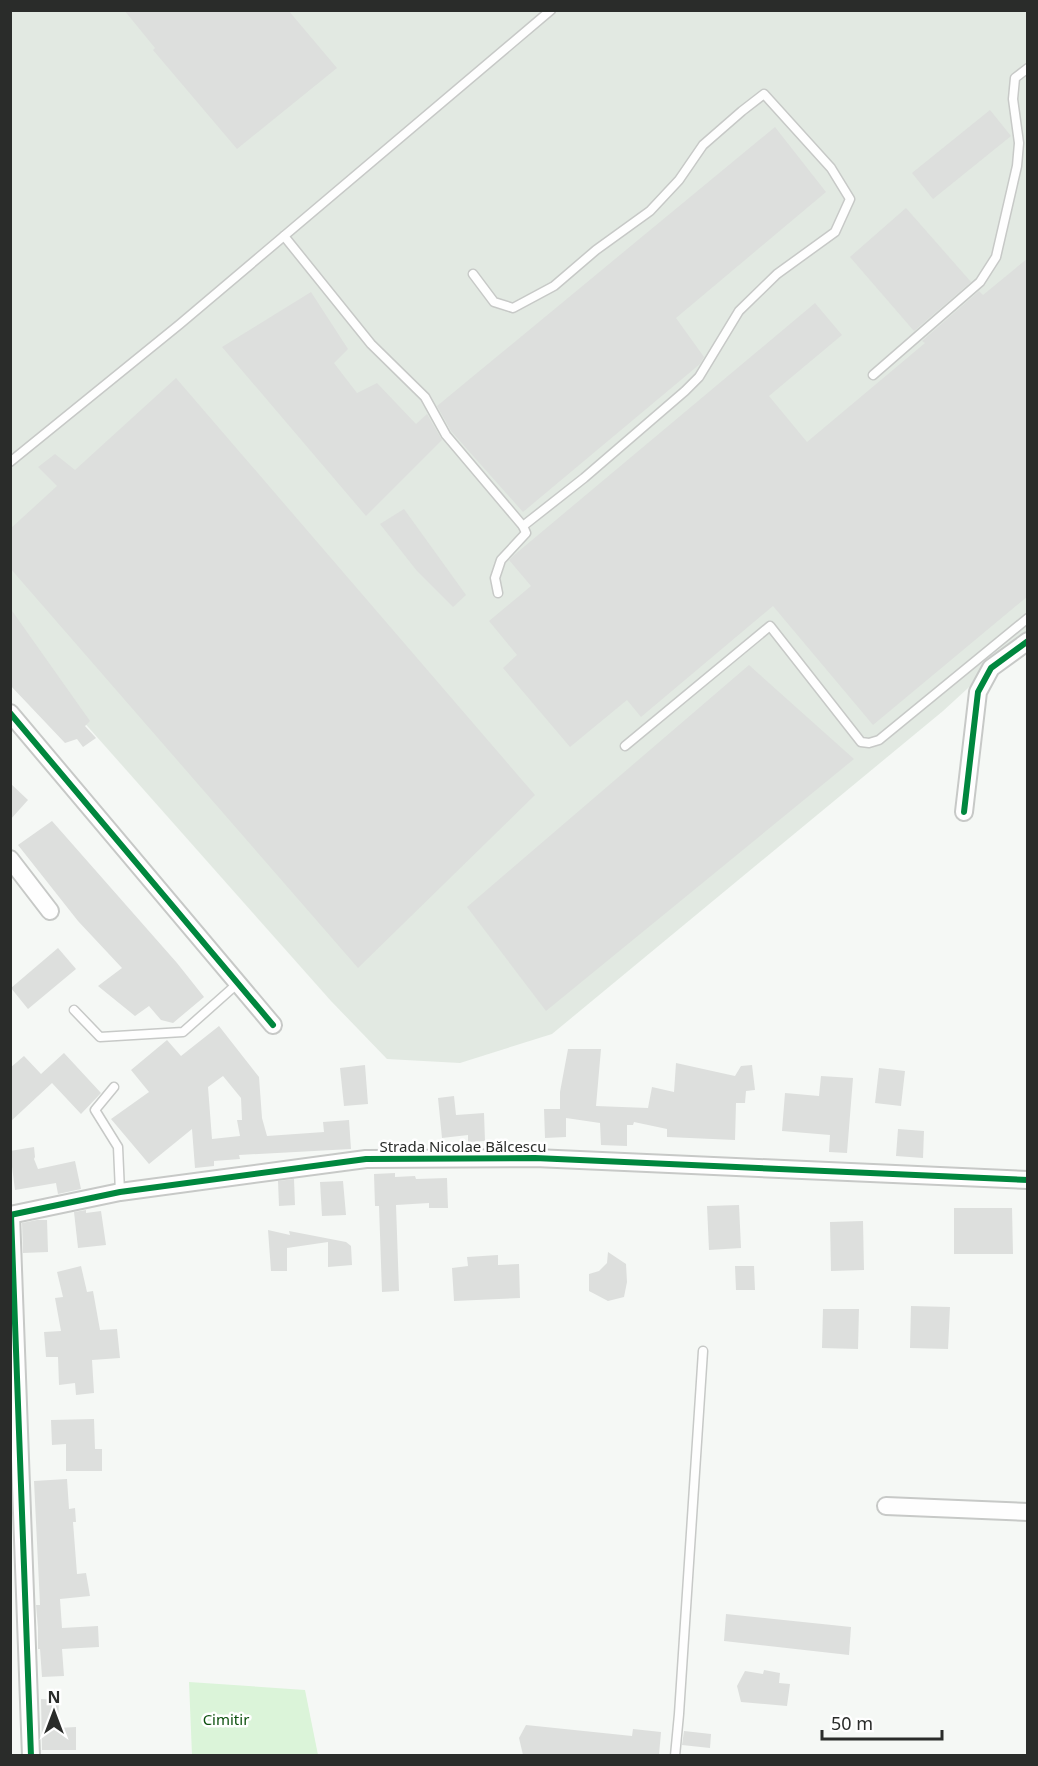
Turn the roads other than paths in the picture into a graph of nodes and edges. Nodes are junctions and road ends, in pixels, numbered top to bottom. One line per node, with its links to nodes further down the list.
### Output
1 (551, 10): 3 (lane)
2 (1028, 68): 5 (lane)
3 (284, 236): 6 (lane); 7 (lane)
4 (473, 274): 7 (lane)
5 (873, 375)
6 (10, 462)
7 (523, 526): 8 (lane)
8 (498, 593)
9 (1028, 618): 12 (lane)
10 (1028, 641): 13 (street)
11 (10, 713): 16 (street)
12 (625, 746)
13 (964, 812)
14 (10, 859): 15 (street)
15 (50, 910)
16 (237, 984): 17 (lane); 18 (street)
17 (74, 1010)
18 (273, 1025)
19 (114, 1087): 21 (lane)
20 (1028, 1179): 21 (street, Strada Nicolae Bălcescu)
21 (120, 1192): 22 (street, Strada Nicolae Bălcescu)
22 (11, 1215): 26 (street)
23 (703, 1351): 27 (lane)
24 (886, 1506): 25 (street)
25 (1028, 1512)
26 (31, 1755)
27 (675, 1755)

